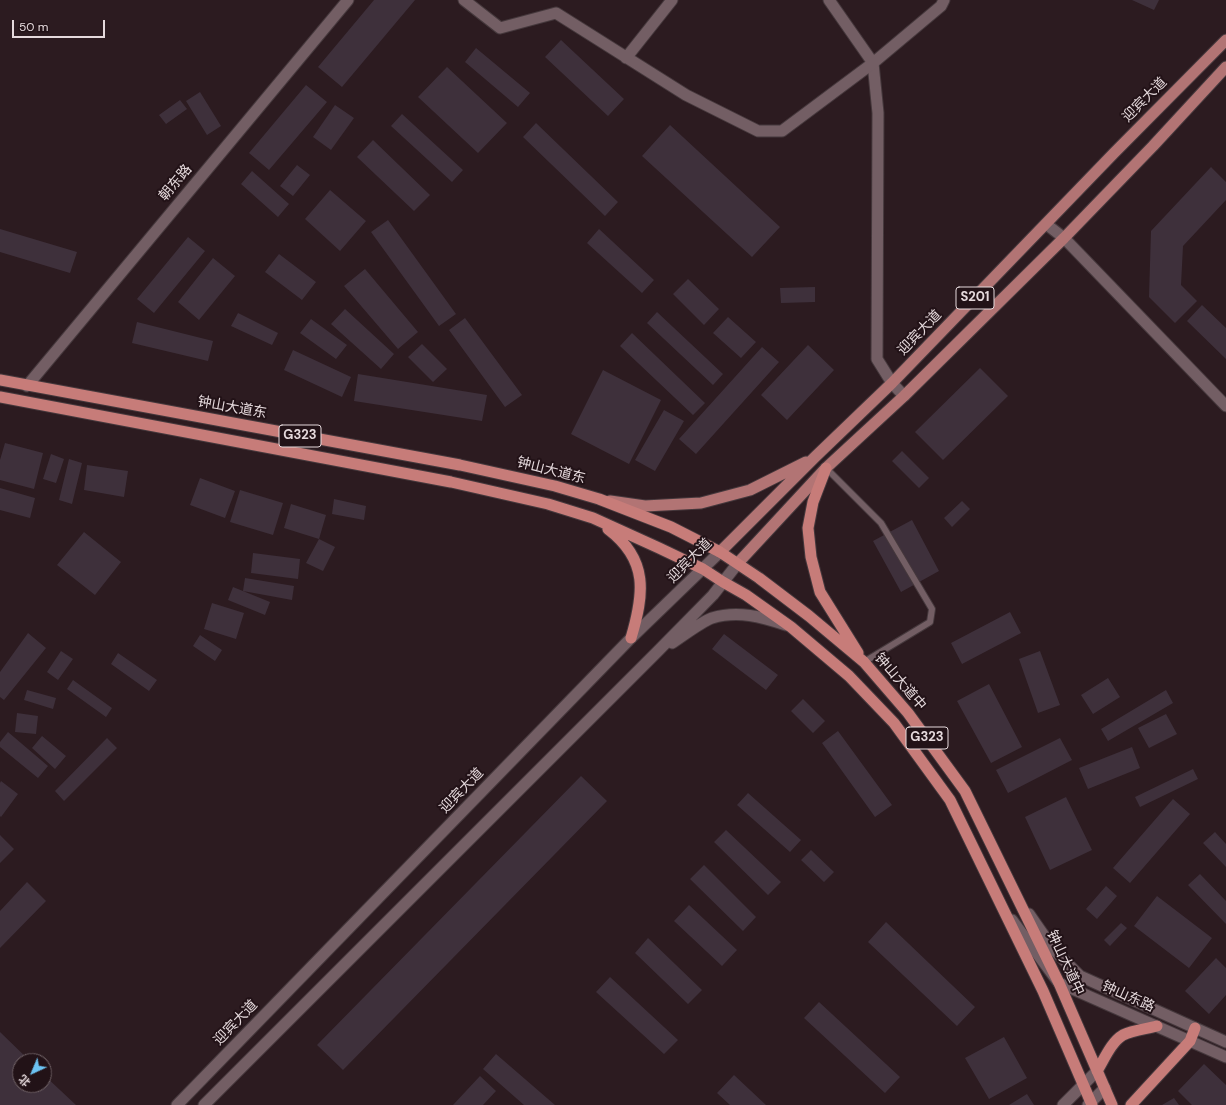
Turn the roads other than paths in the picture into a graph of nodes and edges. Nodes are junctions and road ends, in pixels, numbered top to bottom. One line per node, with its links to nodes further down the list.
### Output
1 (348, 0): 14 (street, 朝东路)
2 (464, 0): 7 (street)
3 (672, 0): 7 (street)
4 (829, 0): 8 (street)
5 (944, 0): 8 (street)
6 (1226, 40): 10 (main road, 迎宾大道 / S201)
7 (626, 58): 8 (street)
8 (873, 63): 13 (street)
9 (1226, 67): 11 (main road, S201)
10 (1046, 224): 11 (street); 13 (main road, 迎宾大道 / S201)
11 (1064, 238): 15 (main road, S201); 17 (street)
12 (0, 380): 14 (highway, 钟山大道东 / G323)
13 (892, 384): 15 (street); 18 (main road, 迎宾大道 / S201)
14 (27, 386): 20 (highway, 钟山大道东 / G323)
15 (904, 396): 19 (main road, S201)
16 (0, 397): 21 (highway, G323)
17 (1226, 406)
18 (815, 457): 20 (main road); 22 (main road, 迎宾大道 / S201)
19 (826, 468): 23 (main road, S201); 29 (highway); 29 (lane)
20 (599, 499): 22 (highway, 钟山大道中 / G323)
21 (593, 518): 24 (highway, G323); 27 (highway)
22 (720, 552): 23 (highway, 钟山大道中 / G323); 24 (street, 迎宾大道)
23 (738, 563): 25 (street); 29 (highway, 钟山大道中 / G323)
24 (703, 569): 25 (highway, G323); 27 (street, 迎宾大道)
25 (723, 582): 26 (highway, G323); 28 (street)
26 (792, 627): 28 (street); 31 (highway, G323)
27 (631, 638): 42 (street, 迎宾大道)
28 (658, 651): 43 (street)
29 (864, 662): 30 (highway, 钟山大道中 / G323)
30 (1016, 896): 32 (highway, 钟山大道中 / G323); 34 (street, 钟山东路)
31 (1003, 909): 32 (street, 钟山东路); 39 (highway, G323)
32 (1058, 983): 33 (street, 钟山东路); 38 (highway, 钟山大道中 / G323)
33 (1157, 1026): 35 (street, 钟山东路); 38 (highway)
34 (1195, 1028): 35 (highway); 36 (street, 钟山东路)
35 (1190, 1041): 37 (street, 钟山东路); 46 (highway)
36 (1226, 1042)
37 (1226, 1057)
38 (1097, 1071): 39 (street); 40 (highway, 钟山大道中 / G323)
39 (1084, 1084): 41 (highway, G323); 44 (street)
40 (1105, 1088): 41 (street); 45 (highway, 钟山大道中 / G323)
41 (1090, 1104)
42 (177, 1105)
43 (204, 1105)
44 (1064, 1105)
45 (1112, 1105)
46 (1130, 1105)

